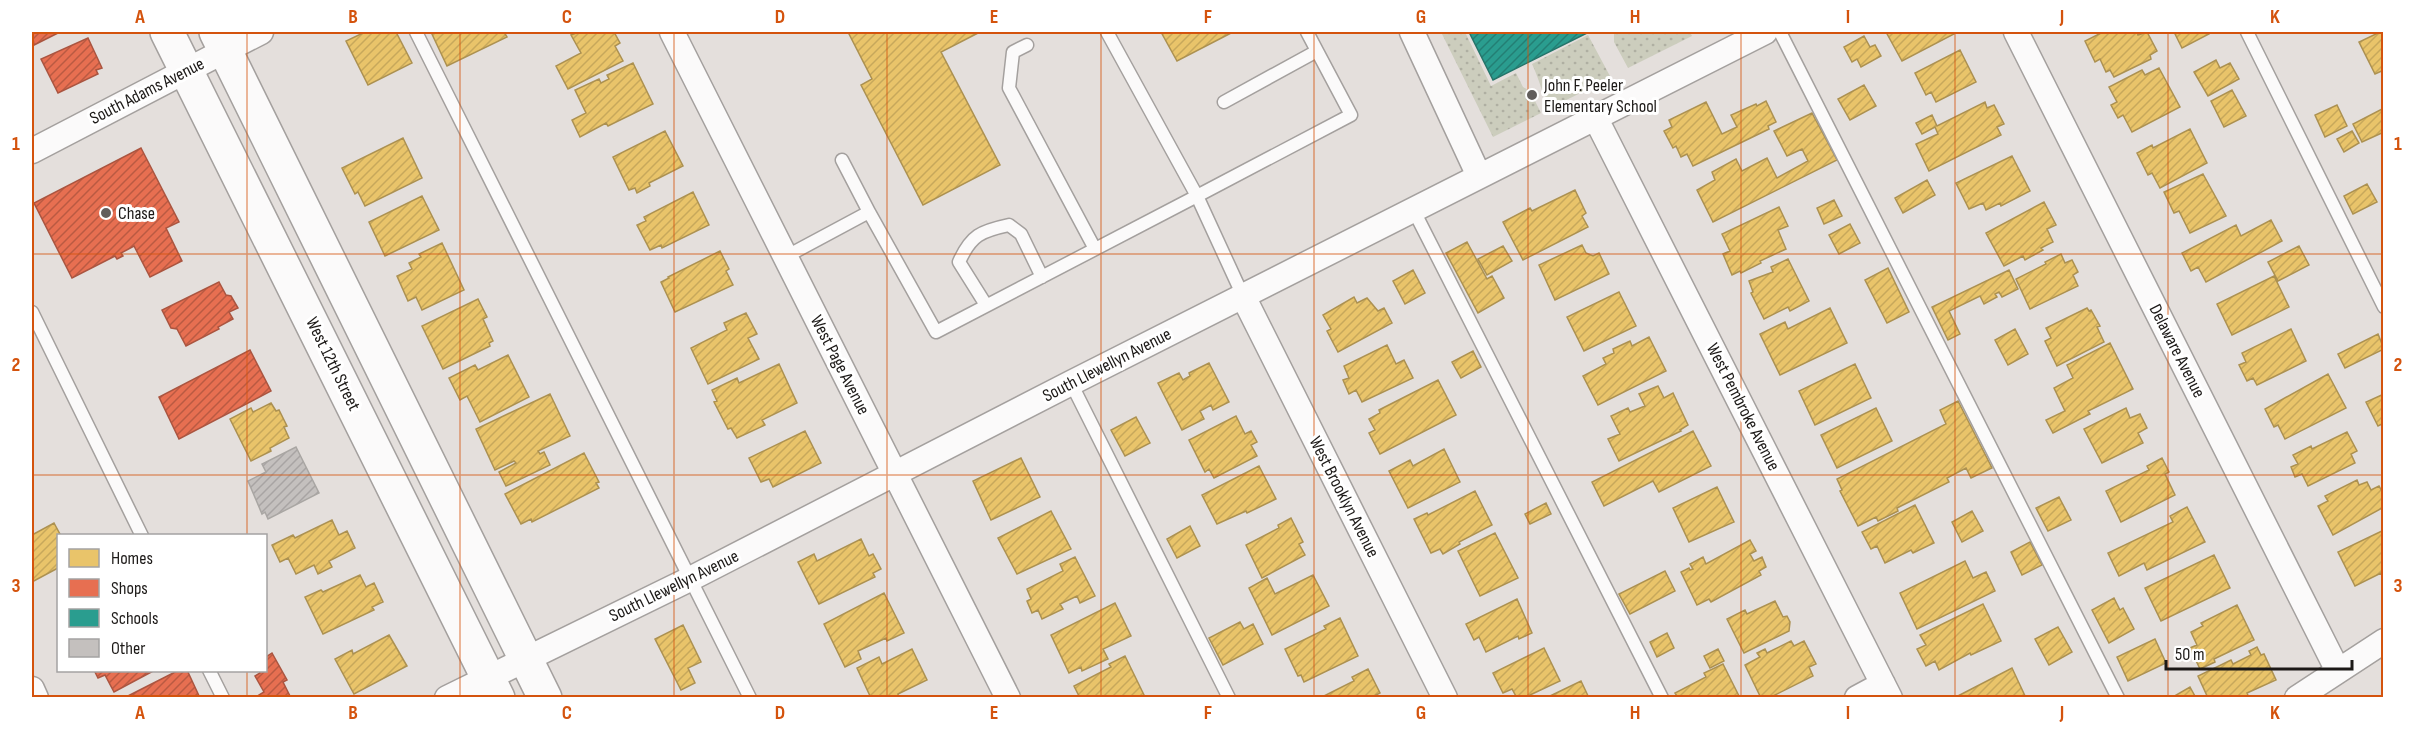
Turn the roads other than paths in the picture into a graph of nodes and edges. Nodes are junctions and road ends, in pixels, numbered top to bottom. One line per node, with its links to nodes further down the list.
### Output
1 (167, 32): 15 (main road, West 12th Street)
2 (261, 32): 12 (street, South Adams Avenue)
3 (416, 32): 34 (lane)
4 (672, 32): 25 (street, West Page Avenue)
5 (1107, 32): 21 (lane)
6 (1307, 32): 14 (lane)
7 (1412, 32): 20 (street)
8 (1765, 32): 17 (street, South Llewellyn Avenue)
9 (1780, 32): 52 (lane)
10 (2016, 32): 37 (street, Delaware Avenue)
11 (2247, 32): 29 (lane)
12 (221, 41): 15 (street, South Adams Avenue); 36 (main road)
13 (1027, 45): 24 (lane)
14 (1317, 51): 16 (lane); 21 (lane)
15 (187, 71): 18 (street, South Adams Avenue); 39 (main road, West 12th Street)
16 (1224, 102)
17 (1595, 117): 20 (street, South Llewellyn Avenue); 41 (street, West Pembroke Avenue)
18 (32, 151)
19 (842, 160): 23 (lane)
20 (1479, 176): 22 (street, South Llewellyn Avenue)
21 (1197, 196): 24 (lane); 27 (lane)
22 (1414, 211): 27 (street, South Llewellyn Avenue); 50 (lane)
23 (868, 212): 25 (lane); 28 (lane)
24 (1095, 249): 26 (lane)
25 (785, 257): 32 (street, West Page Avenue)
26 (1042, 277): 28 (lane); 28 (lane)
27 (1243, 296): 31 (street, South Llewellyn Avenue); 49 (street, West Brooklyn Avenue)
28 (986, 305)
29 (2384, 307)
30 (32, 312): 33 (lane)
31 (1071, 383): 32 (street, South Llewellyn Avenue); 48 (lane)
32 (895, 474): 34 (street, South Llewellyn Avenue); 47 (street, West Page Avenue)
33 (141, 534)
34 (690, 579): 36 (street, South Llewellyn Avenue); 46 (lane)
35 (2384, 640): 37 (street)
36 (525, 659): 39 (street, South Llewellyn Avenue); 45 (main road)
37 (2338, 671): 53 (street)
38 (210, 672): 43 (lane)
39 (493, 687): 44 (street, South Llewellyn Avenue)
40 (32, 689): 42 (street)
41 (1887, 691): 51 (street)
42 (36, 698)
43 (223, 698)
44 (447, 698)
45 (545, 698)
46 (750, 698)
47 (1008, 698)
48 (1229, 698)
49 (1445, 698)
50 (1662, 698)
51 (1857, 698)
52 (2118, 698)
53 (2297, 698)

